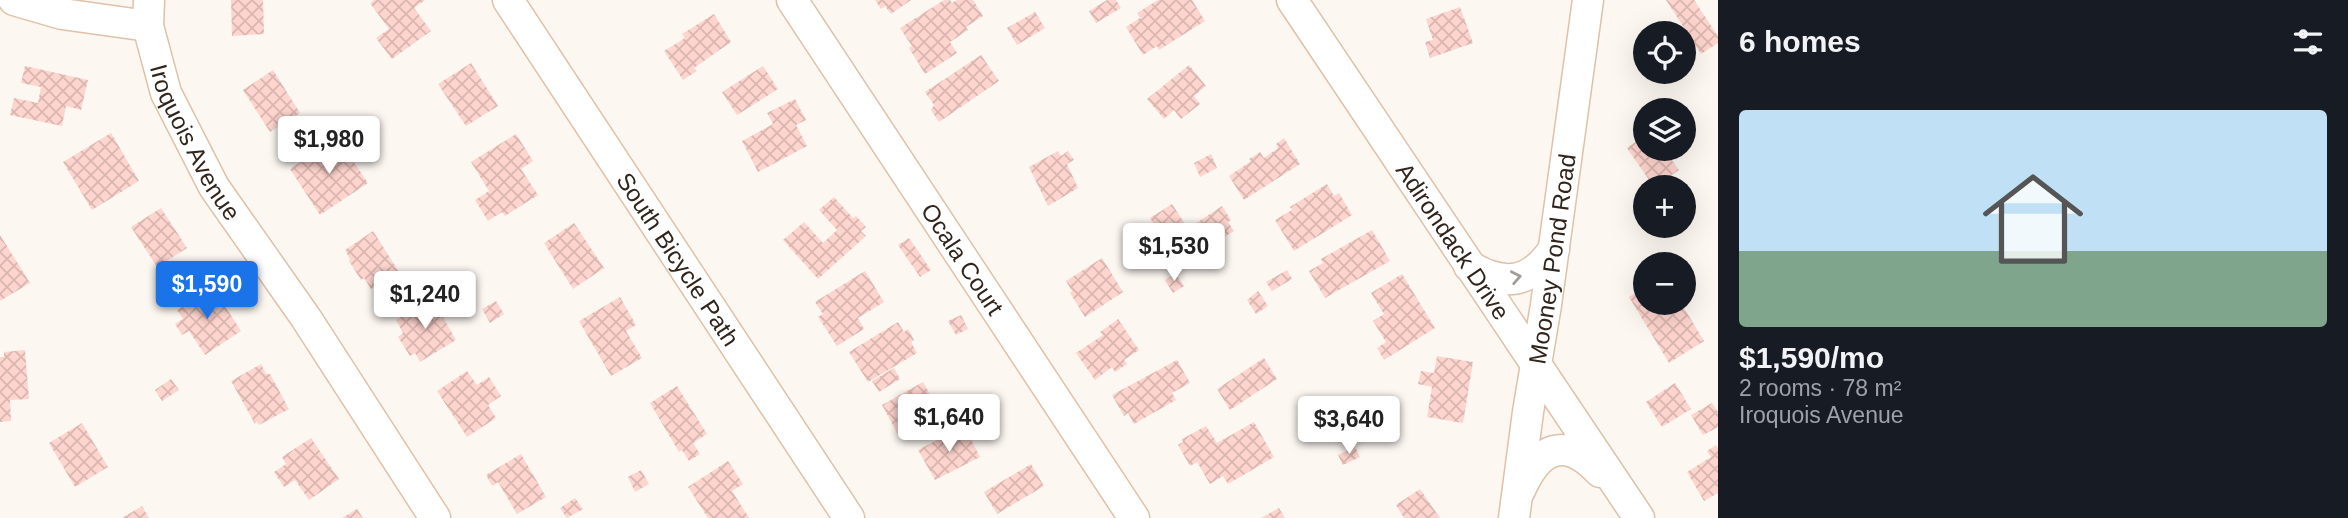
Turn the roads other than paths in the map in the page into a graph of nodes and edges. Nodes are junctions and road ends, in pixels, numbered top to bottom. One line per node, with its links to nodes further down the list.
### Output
1 (14, 0): 6 (street)
2 (508, 0): 13 (street, South Bicycle Path)
3 (792, 0): 14 (street, Ocala Court)
4 (1292, 0): 8 (street, Adirondack Drive)
5 (1588, 0): 7 (street, Mooney Pond Road)
6 (148, 13): 12 (street, Iroquois Avenue)
7 (1554, 249): 8 (street, one-way to 7); 9 (street, Mooney Pond Road)
8 (1469, 266): 9 (street, Adirondack Drive)
9 (1536, 364): 10 (street, Mooney Pond Road); 11 (street, Adirondack Drive)
10 (1516, 508): 11 (street)
11 (1632, 509)
12 (435, 518)
13 (849, 518)
14 (1134, 518)

